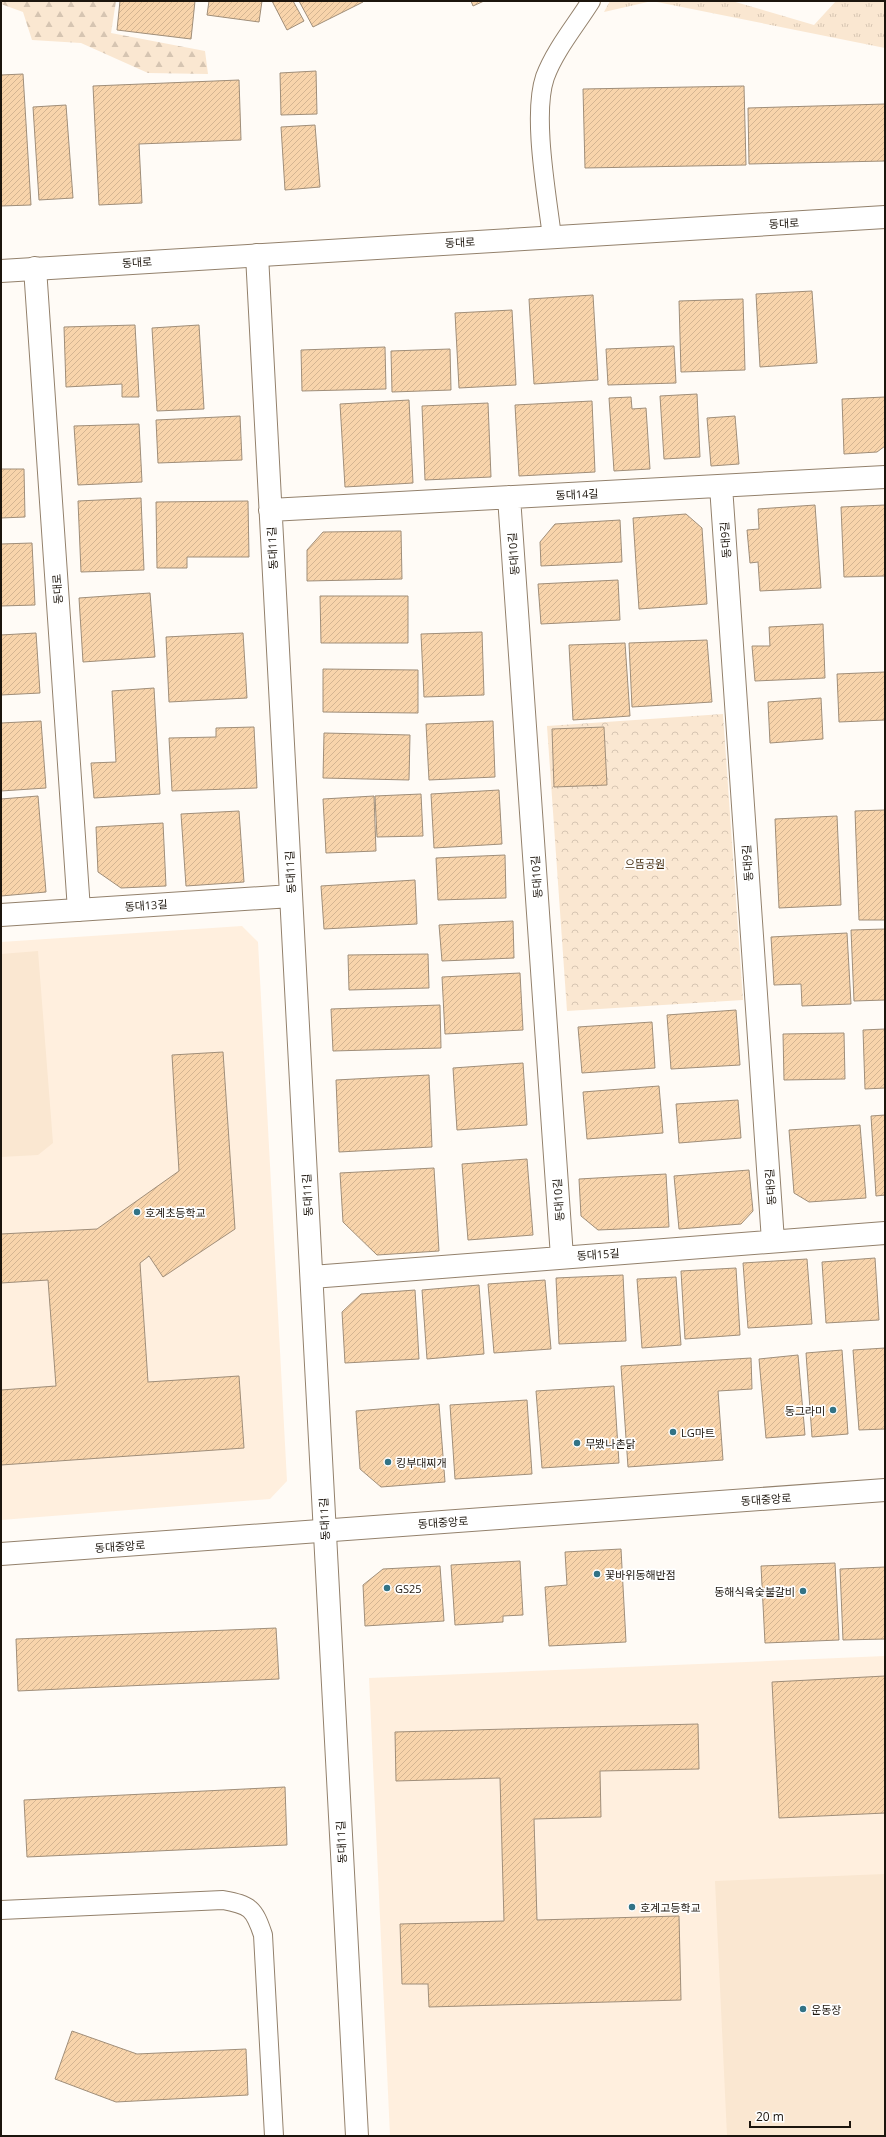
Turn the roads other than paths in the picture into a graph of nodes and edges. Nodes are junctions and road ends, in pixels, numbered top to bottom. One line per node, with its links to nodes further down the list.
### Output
1 (591, 1): 3 (lane)
2 (885, 217): 3 (street, 동대로)
3 (552, 237): 4 (street, 동대로)
4 (257, 255): 5 (street, 동대로); 10 (street, 동대11길)
5 (36, 268): 6 (street, 동대로); 12 (street, 동대로)
6 (1, 271)
7 (885, 477): 8 (street, 동대14길)
8 (721, 486): 9 (street, 동대14길); 15 (street, 동대9길)
9 (509, 497): 10 (street, 동대14길); 16 (street, 동대10길)
10 (270, 510): 11 (street, 동대11길)
11 (291, 896): 12 (street, 동대13길); 17 (street, 동대11길)
12 (79, 910): 13 (street, 동대13길)
13 (1, 915)
14 (885, 1233): 15 (street, 동대15길)
15 (773, 1241): 16 (street, 동대15길)
16 (562, 1257): 17 (street, 동대15길)
17 (312, 1276): 19 (street, 동대11길)
18 (885, 1490): 19 (street, 동대중앙로)
19 (325, 1531): 20 (street, 동대중앙로); 23 (street, 동대11길)
20 (1, 1554)
21 (1, 1910): 22 (lane)
22 (274, 2136)
23 (357, 2136)

